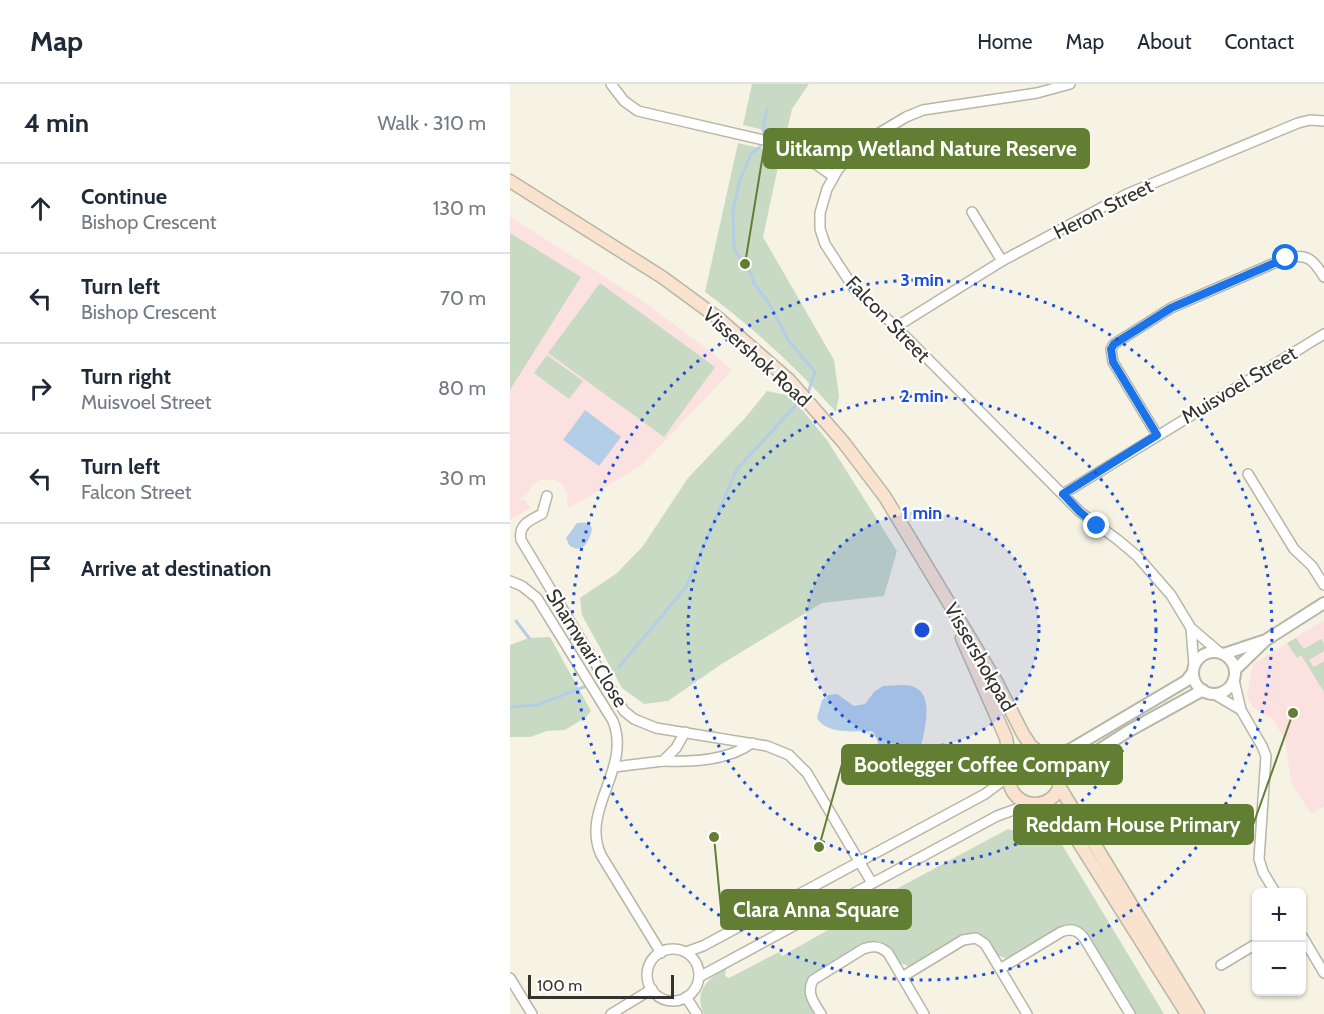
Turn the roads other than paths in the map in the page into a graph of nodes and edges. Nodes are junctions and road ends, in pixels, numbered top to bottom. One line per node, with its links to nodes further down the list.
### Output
1 (611, 84): 4 (street)
2 (1070, 84): 4 (street, Falcon Street)
3 (1324, 121): 7 (street, Heron Street)
4 (833, 176): 9 (street, Falcon Street)
5 (510, 181): 17 (main road, Vissershok Road)
6 (972, 212): 7 (street)
7 (1002, 261): 9 (street, Heron Street)
8 (1324, 277): 11 (street)
9 (896, 327): 13 (street, Falcon Street)
10 (1324, 334): 11 (street, Muisvoel Street)
11 (1157, 435): 13 (street, Muisvoel Street)
12 (1248, 474): 16 (street)
13 (1063, 494): 19 (street, Falcon Street)
14 (548, 496): 27 (street, Shamwari Close)
15 (510, 581): 31 (street)
16 (1324, 585)
17 (944, 595): 29 (main road, Vissershokpad); 32 (main road, Vissershokpad)
18 (1324, 603): 20 (street)
19 (1191, 628): 21 (street, Falcon Street); 22 (street, Falcon Street)
20 (1266, 640): 21 (street); 23 (street)
21 (1221, 653): 22 (street); 23 (street)
22 (1194, 669): 24 (street); 29 (street)
23 (1234, 675): 25 (street); 26 (street)
24 (1203, 690): 25 (street); 33 (street)
25 (1214, 694): 26 (street)
26 (1241, 710): 37 (street)
27 (685, 732): 28 (street, Shamwari Close); 30 (street)
28 (752, 743): 30 (street); 35 (street, Shamwari Close)
29 (1044, 755): 32 (main road); 33 (main road)
30 (663, 761): 31 (street)
31 (614, 767): 41 (street)
32 (1010, 772): 34 (main road); 35 (street)
33 (1060, 781): 34 (main road); 58 (main road)
34 (1034, 804): 36 (street); 57 (main road)
35 (860, 861): 36 (street, Shamwari Close); 40 (street)
36 (872, 883): 45 (street)
37 (1273, 888)
38 (1305, 942): 44 (street)
39 (1252, 947): 42 (street)
40 (686, 952): 41 (street); 45 (street)
41 (661, 953): 48 (street)
42 (1221, 966)
43 (1000, 969): 46 (street); 55 (street); 56 (street)
44 (1324, 974)
45 (699, 977): 49 (street)
46 (902, 977): 53 (street); 54 (street)
47 (510, 978): 50 (street)
48 (652, 989): 49 (street); 51 (street)
49 (686, 997): 52 (street)
50 (532, 1014)
51 (610, 1014)
52 (697, 1014)
53 (821, 1014)
54 (924, 1014)
55 (1027, 1014)
56 (1130, 1014)
57 (1187, 1014)
58 (1198, 1014)

